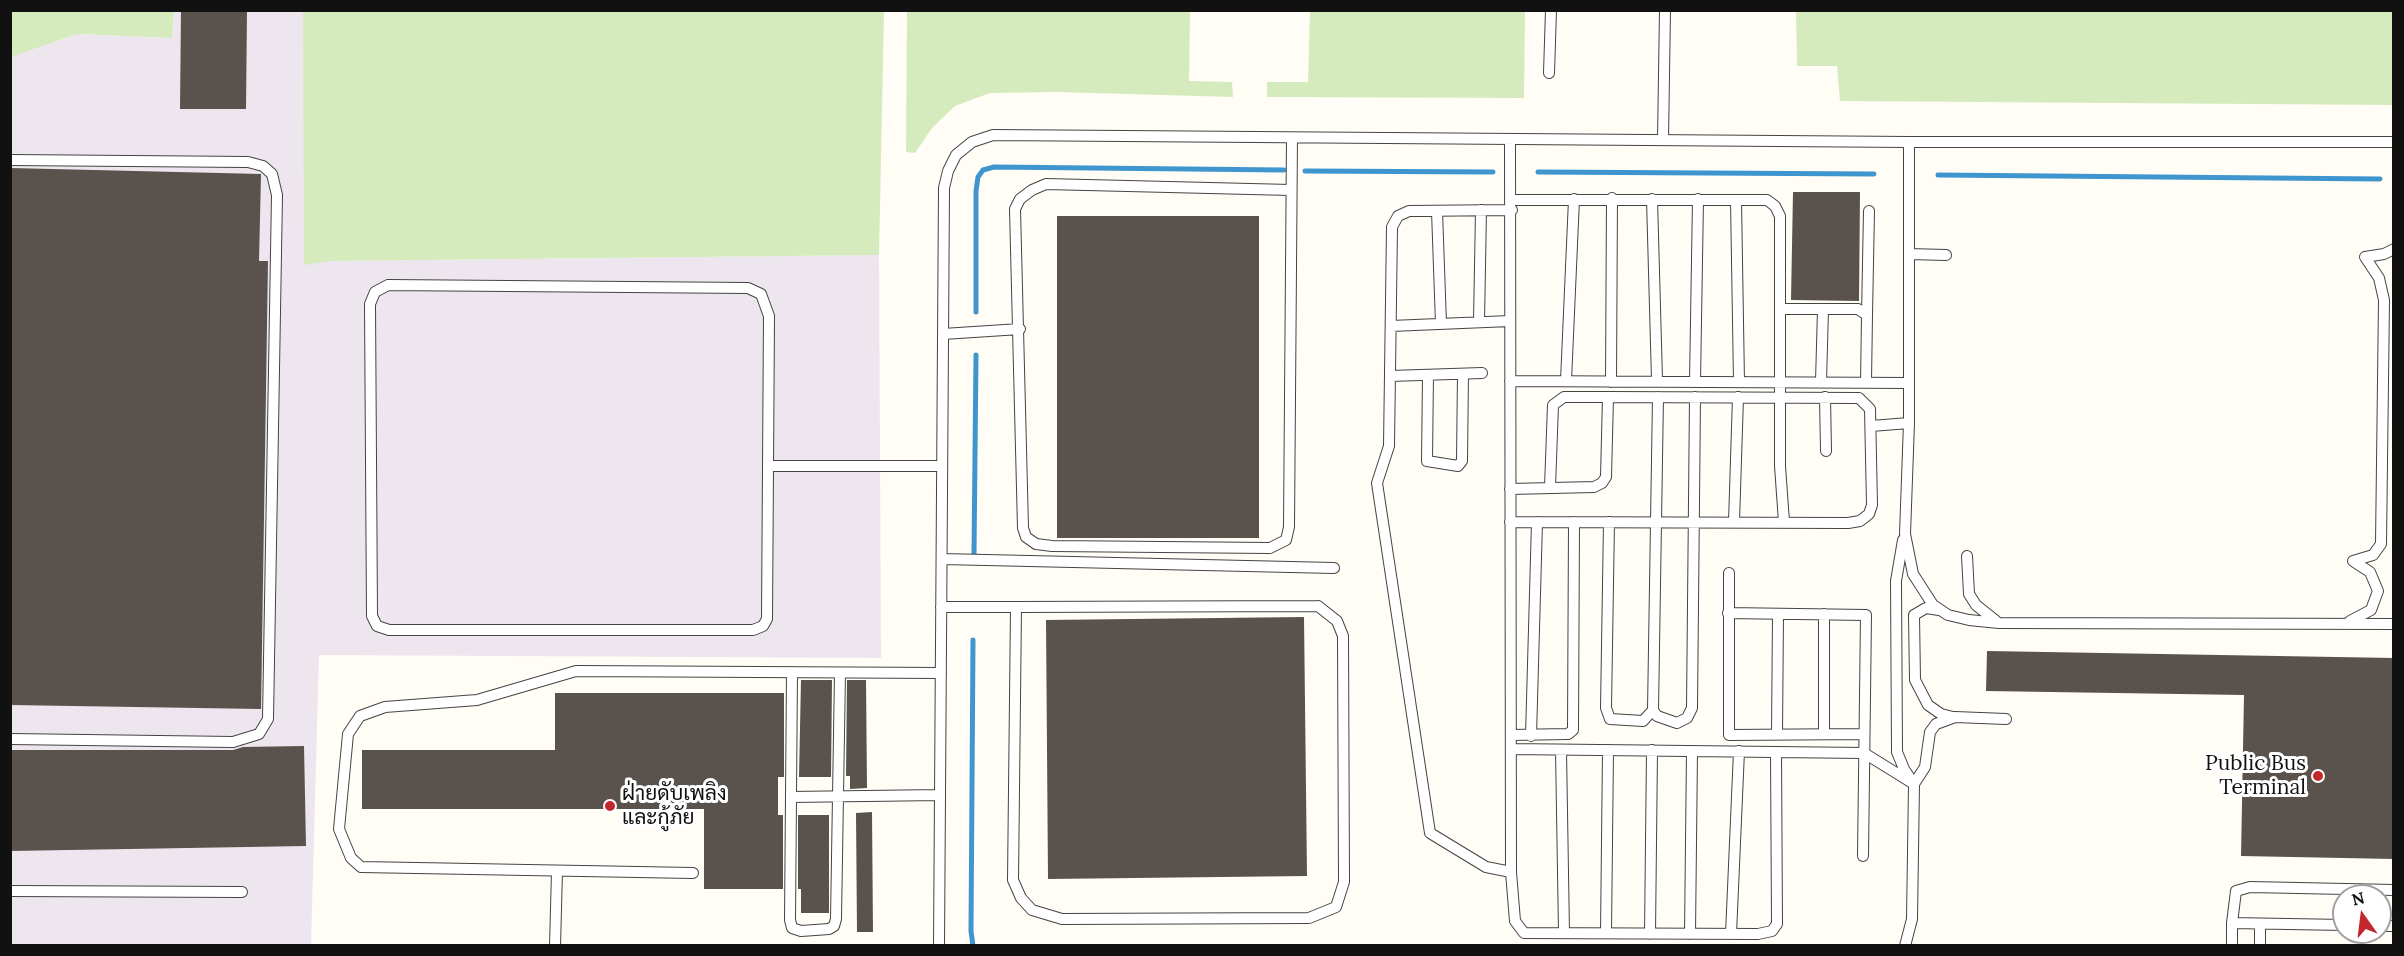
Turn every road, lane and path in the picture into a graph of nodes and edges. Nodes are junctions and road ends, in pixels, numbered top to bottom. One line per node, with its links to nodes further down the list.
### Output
1 (1551, 10): 3 (lane)
2 (1665, 10): 6 (lane)
3 (1549, 73)
4 (1292, 138): 5 (lane); 10 (lane); 31 (lane)
5 (1510, 139): 6 (lane); 16 (lane)
6 (1663, 140): 7 (lane)
7 (1909, 142): 8 (lane); 21 (lane)
8 (2394, 142)
9 (10, 160): 92 (lane)
10 (1291, 190): 30 (lane); 30 (lane)
11 (1612, 198): 12 (lane); 13 (lane); 39 (lane)
12 (1574, 199): 16 (lane); 38 (lane)
13 (1653, 199): 14 (lane); 36 (lane)
14 (1698, 199): 15 (lane); 40 (lane)
15 (1736, 200): 23 (lane); 41 (lane)
16 (1512, 205): 17 (lane); 26 (lane)
17 (1481, 210): 18 (lane); 27 (lane)
18 (1437, 211): 28 (lane); 29 (lane)
19 (1869, 211): 25 (lane)
20 (2394, 249): 79 (lane)
21 (1909, 254): 22 (lane); 45 (lane)
22 (1946, 255)
23 (1781, 309): 24 (lane); 42 (lane)
24 (1823, 309): 25 (lane); 43 (lane)
25 (1867, 315): 44 (lane)
26 (1510, 321): 27 (lane); 37 (lane)
27 (1479, 322): 28 (lane)
28 (1441, 324): 29 (lane)
29 (1390, 326): 35 (lane)
30 (1020, 329): 31 (lane)
31 (943, 334): 56 (lane)
32 (1482, 373): 33 (lane)
33 (1463, 374): 34 (lane); 34 (lane)
34 (1428, 375): 35 (lane)
35 (1390, 376): 107 (lane)
36 (1657, 380): 39 (lane); 40 (lane)
37 (1510, 381): 38 (lane); 58 (lane)
38 (1566, 381): 39 (lane)
39 (1611, 382)
40 (1695, 382): 41 (lane)
41 (1739, 382): 42 (lane)
42 (1780, 382): 43 (lane); 49 (lane)
43 (1821, 382): 44 (lane)
44 (1866, 382): 45 (lane)
45 (1909, 382): 52 (lane)
46 (1608, 397): 47 (lane); 57 (lane); 57 (lane)
47 (1658, 397): 51 (lane); 63 (lane)
48 (1737, 397): 49 (lane); 51 (lane); 65 (lane)
49 (1780, 397): 50 (lane); 66 (lane)
50 (1825, 397): 53 (lane); 54 (lane)
51 (1695, 398): 64 (lane)
52 (1909, 423): 53 (lane); 67 (lane)
53 (1872, 426): 66 (lane)
54 (1826, 451)
55 (768, 465): 55 (lane); 56 (lane)
56 (942, 466): 69 (lane)
57 (1550, 487): 58 (lane)
58 (1510, 489): 59 (lane)
59 (1510, 522): 60 (lane); 90 (lane)
60 (1537, 522): 61 (lane); 91 (lane)
61 (1574, 522): 62 (lane); 91 (lane)
62 (1609, 522): 63 (lane); 84 (lane)
63 (1655, 522): 64 (lane); 84 (lane)
64 (1693, 522): 65 (lane); 84 (lane)
65 (1734, 522): 66 (lane)
66 (1784, 522)
67 (1905, 534): 74 (lane); 101 (lane)
68 (1967, 556): 78 (lane)
69 (942, 559): 70 (lane); 72 (lane)
70 (1334, 567)
71 (1729, 573): 75 (lane)
72 (941, 607): 73 (lane); 83 (lane)
73 (1016, 607): 73 (lane)
74 (1942, 611): 78 (lane); 85 (lane)
75 (1728, 613): 76 (lane); 87 (lane)
76 (1778, 614): 77 (lane); 87 (lane)
77 (1824, 614): 88 (lane); 89 (lane)
78 (1999, 623): 79 (lane)
79 (2344, 624): 80 (lane)
80 (2394, 624)
81 (792, 672): 82 (lane); 104 (lane); 106 (lane)
82 (840, 673): 83 (lane); 103 (lane)
83 (941, 674): 102 (lane)
84 (1653, 710)
85 (1955, 717): 86 (lane); 101 (lane)
86 (2007, 719)
87 (1777, 734): 88 (lane)
88 (1824, 734): 89 (lane)
89 (1864, 734): 100 (lane)
90 (1511, 735): 91 (lane); 93 (lane)
91 (1531, 736)
92 (10, 739)
93 (1511, 749): 94 (lane); 107 (lane)
94 (1561, 750): 95 (lane); 115 (lane)
95 (1608, 750): 96 (lane); 116 (lane)
96 (1652, 750): 97 (lane); 117 (lane)
97 (1692, 751): 98 (lane); 118 (lane)
98 (1739, 752): 99 (lane); 119 (lane)
99 (1776, 752): 100 (lane); 119 (lane)
100 (1864, 753): 101 (lane); 105 (lane)
101 (1914, 784): 122 (lane)
102 (940, 795): 103 (lane); 121 (lane)
103 (838, 796): 104 (lane); 104 (lane)
104 (791, 797)
105 (1863, 856)
106 (557, 871): 108 (lane); 120 (lane)
107 (1511, 872): 115 (lane)
108 (693, 873)
109 (10, 891): 111 (lane)
110 (2332, 891): 112 (lane)
111 (242, 892)
112 (2232, 923): 113 (lane); 123 (lane)
113 (2260, 924): 114 (lane); 124 (lane)
114 (2332, 925)
115 (1564, 933): 116 (lane)
116 (1606, 933): 117 (lane)
117 (1650, 934): 118 (lane)
118 (1690, 934): 119 (lane)
119 (1731, 934)
120 (555, 945)
121 (939, 945)
122 (1905, 945)
123 (2232, 945)
124 (2260, 945)

